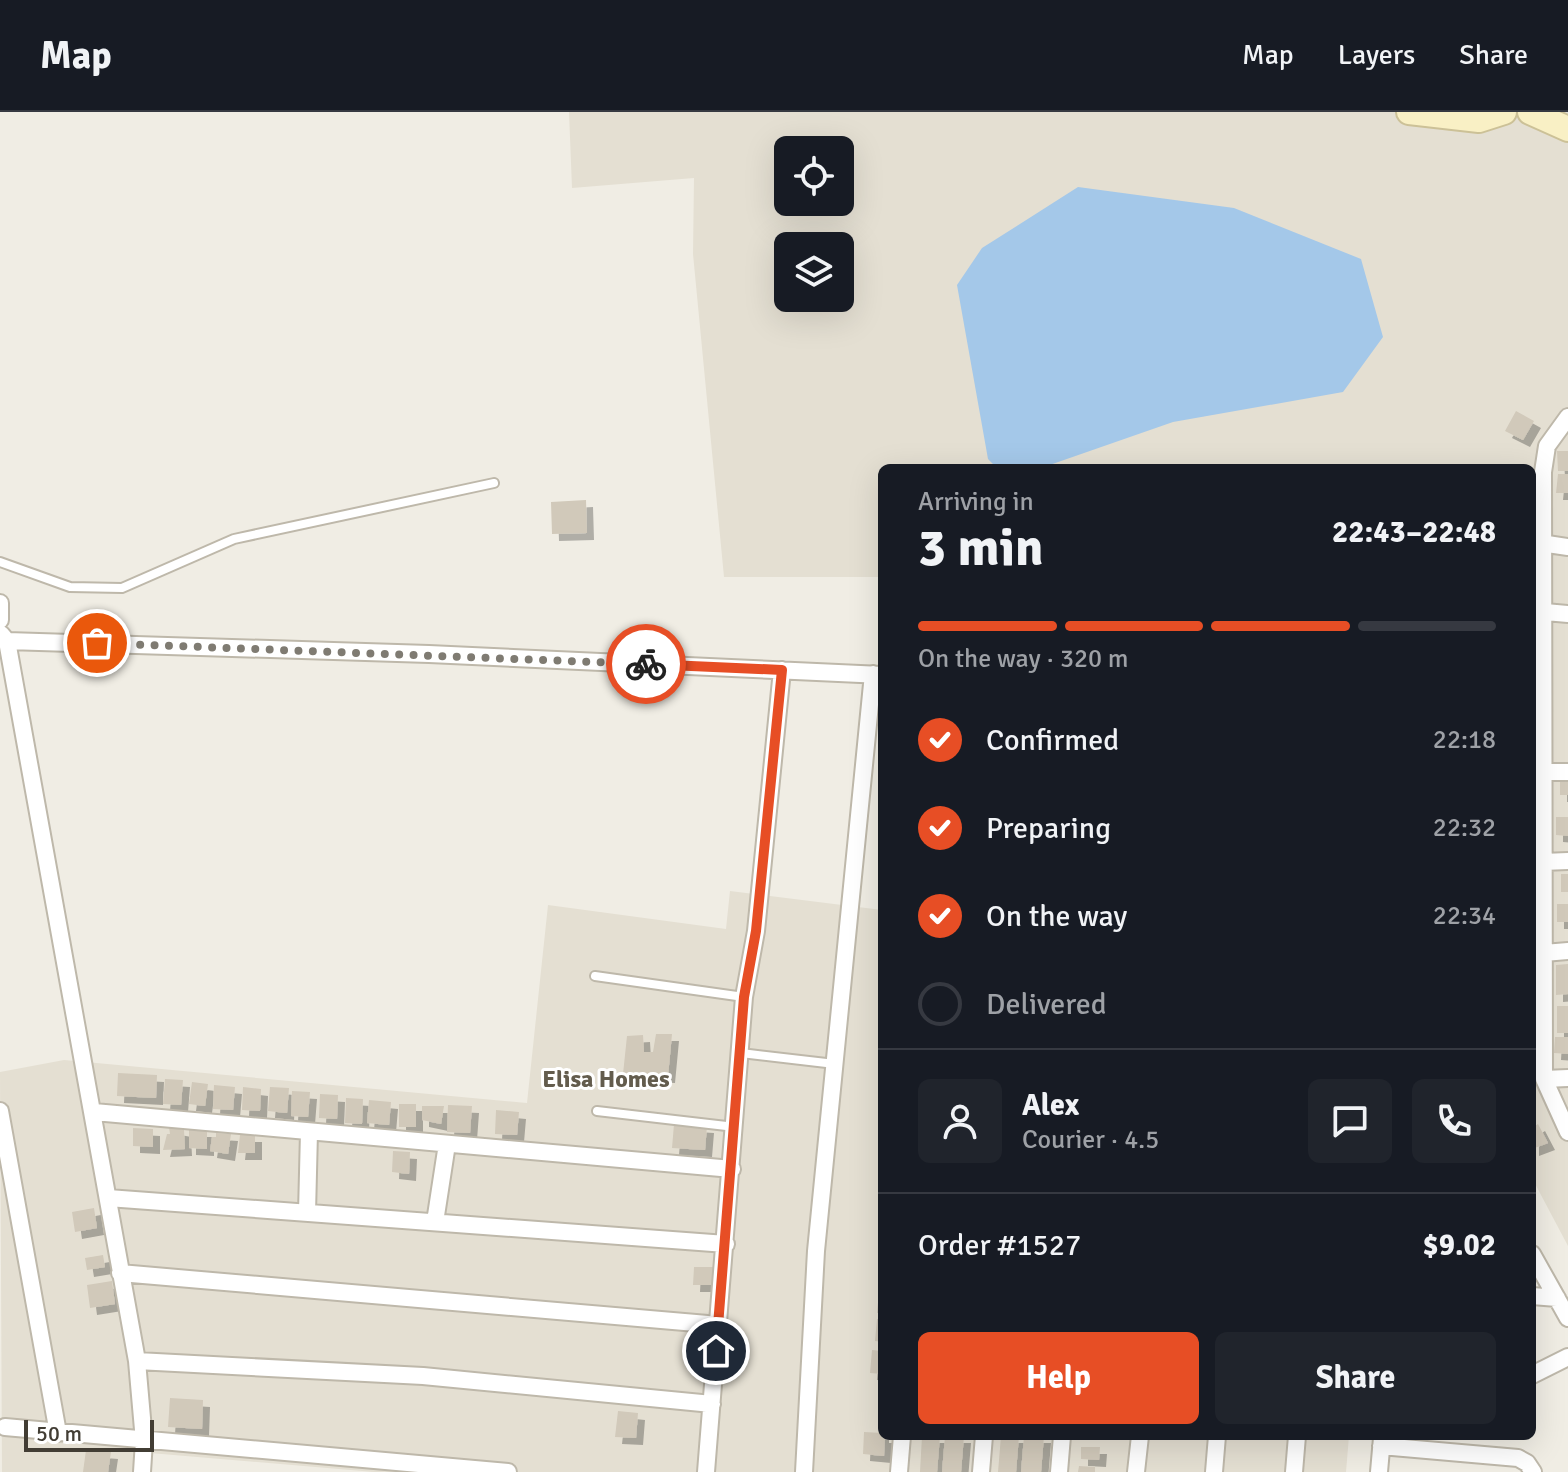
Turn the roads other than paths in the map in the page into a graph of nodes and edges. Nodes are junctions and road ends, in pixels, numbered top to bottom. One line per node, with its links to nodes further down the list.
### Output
1 (1409, 112): 2 (street)
2 (1504, 112)
3 (1530, 112): 4 (street)
4 (1568, 129)
5 (1568, 417): 7 (street)
6 (494, 483): 9 (lane)
7 (1537, 542): 8 (street); 11 (street)
8 (1568, 547)
9 (0, 562)
10 (0, 603): 13 (street)
11 (1537, 611): 12 (street); 17 (street)
12 (1568, 614)
13 (0, 620)
14 (3, 637): 15 (street); 31 (street)
15 (782, 670): 16 (street); 24 (street)
16 (877, 675): 26 (street)
17 (1543, 772): 18 (street); 20 (street)
18 (1568, 772)
19 (1568, 861): 20 (street)
20 (1543, 862): 22 (street)
21 (1568, 951): 22 (street)
22 (1544, 953): 28 (street)
23 (595, 976): 24 (lane)
24 (744, 997): 25 (street)
25 (741, 1053): 26 (lane); 32 (street)
26 (836, 1064): 64 (street)
27 (1568, 1078): 28 (street)
28 (1544, 1079): 34 (street)
29 (0, 1111): 52 (street)
30 (597, 1111): 32 (lane)
31 (94, 1112): 33 (street); 37 (street)
32 (736, 1127): 36 (street)
33 (309, 1132): 35 (street); 38 (street)
34 (1568, 1132)
35 (447, 1144): 36 (street); 39 (street)
36 (732, 1169): 40 (street)
37 (108, 1198): 38 (street); 42 (street)
38 (307, 1213): 39 (street)
39 (435, 1222): 40 (street)
40 (726, 1244): 46 (street)
41 (1536, 1261): 44 (street)
42 (120, 1273): 46 (street); 48 (street)
43 (1536, 1296): 44 (street)
44 (1557, 1298): 45 (street)
45 (1568, 1318)
46 (719, 1325): 50 (street)
47 (1568, 1357): 49 (street)
48 (137, 1361): 50 (street); 59 (street)
49 (1536, 1373)
50 (712, 1404): 63 (street)
51 (5, 1427): 52 (street)
52 (58, 1433): 59 (street)
53 (902, 1440): 65 (street)
54 (984, 1440): 66 (street)
55 (1062, 1440): 67 (street)
56 (1140, 1440): 68 (street)
57 (1217, 1440): 69 (street)
58 (1297, 1440): 70 (street)
59 (144, 1441): 61 (street); 62 (street)
60 (1382, 1441): 71 (street); 72 (street)
61 (142, 1472)
62 (508, 1472)
63 (706, 1472)
64 (804, 1472)
65 (899, 1472)
66 (981, 1472)
67 (1059, 1472)
68 (1136, 1472)
69 (1214, 1472)
70 (1294, 1472)
71 (1379, 1472)
72 (1533, 1472)

